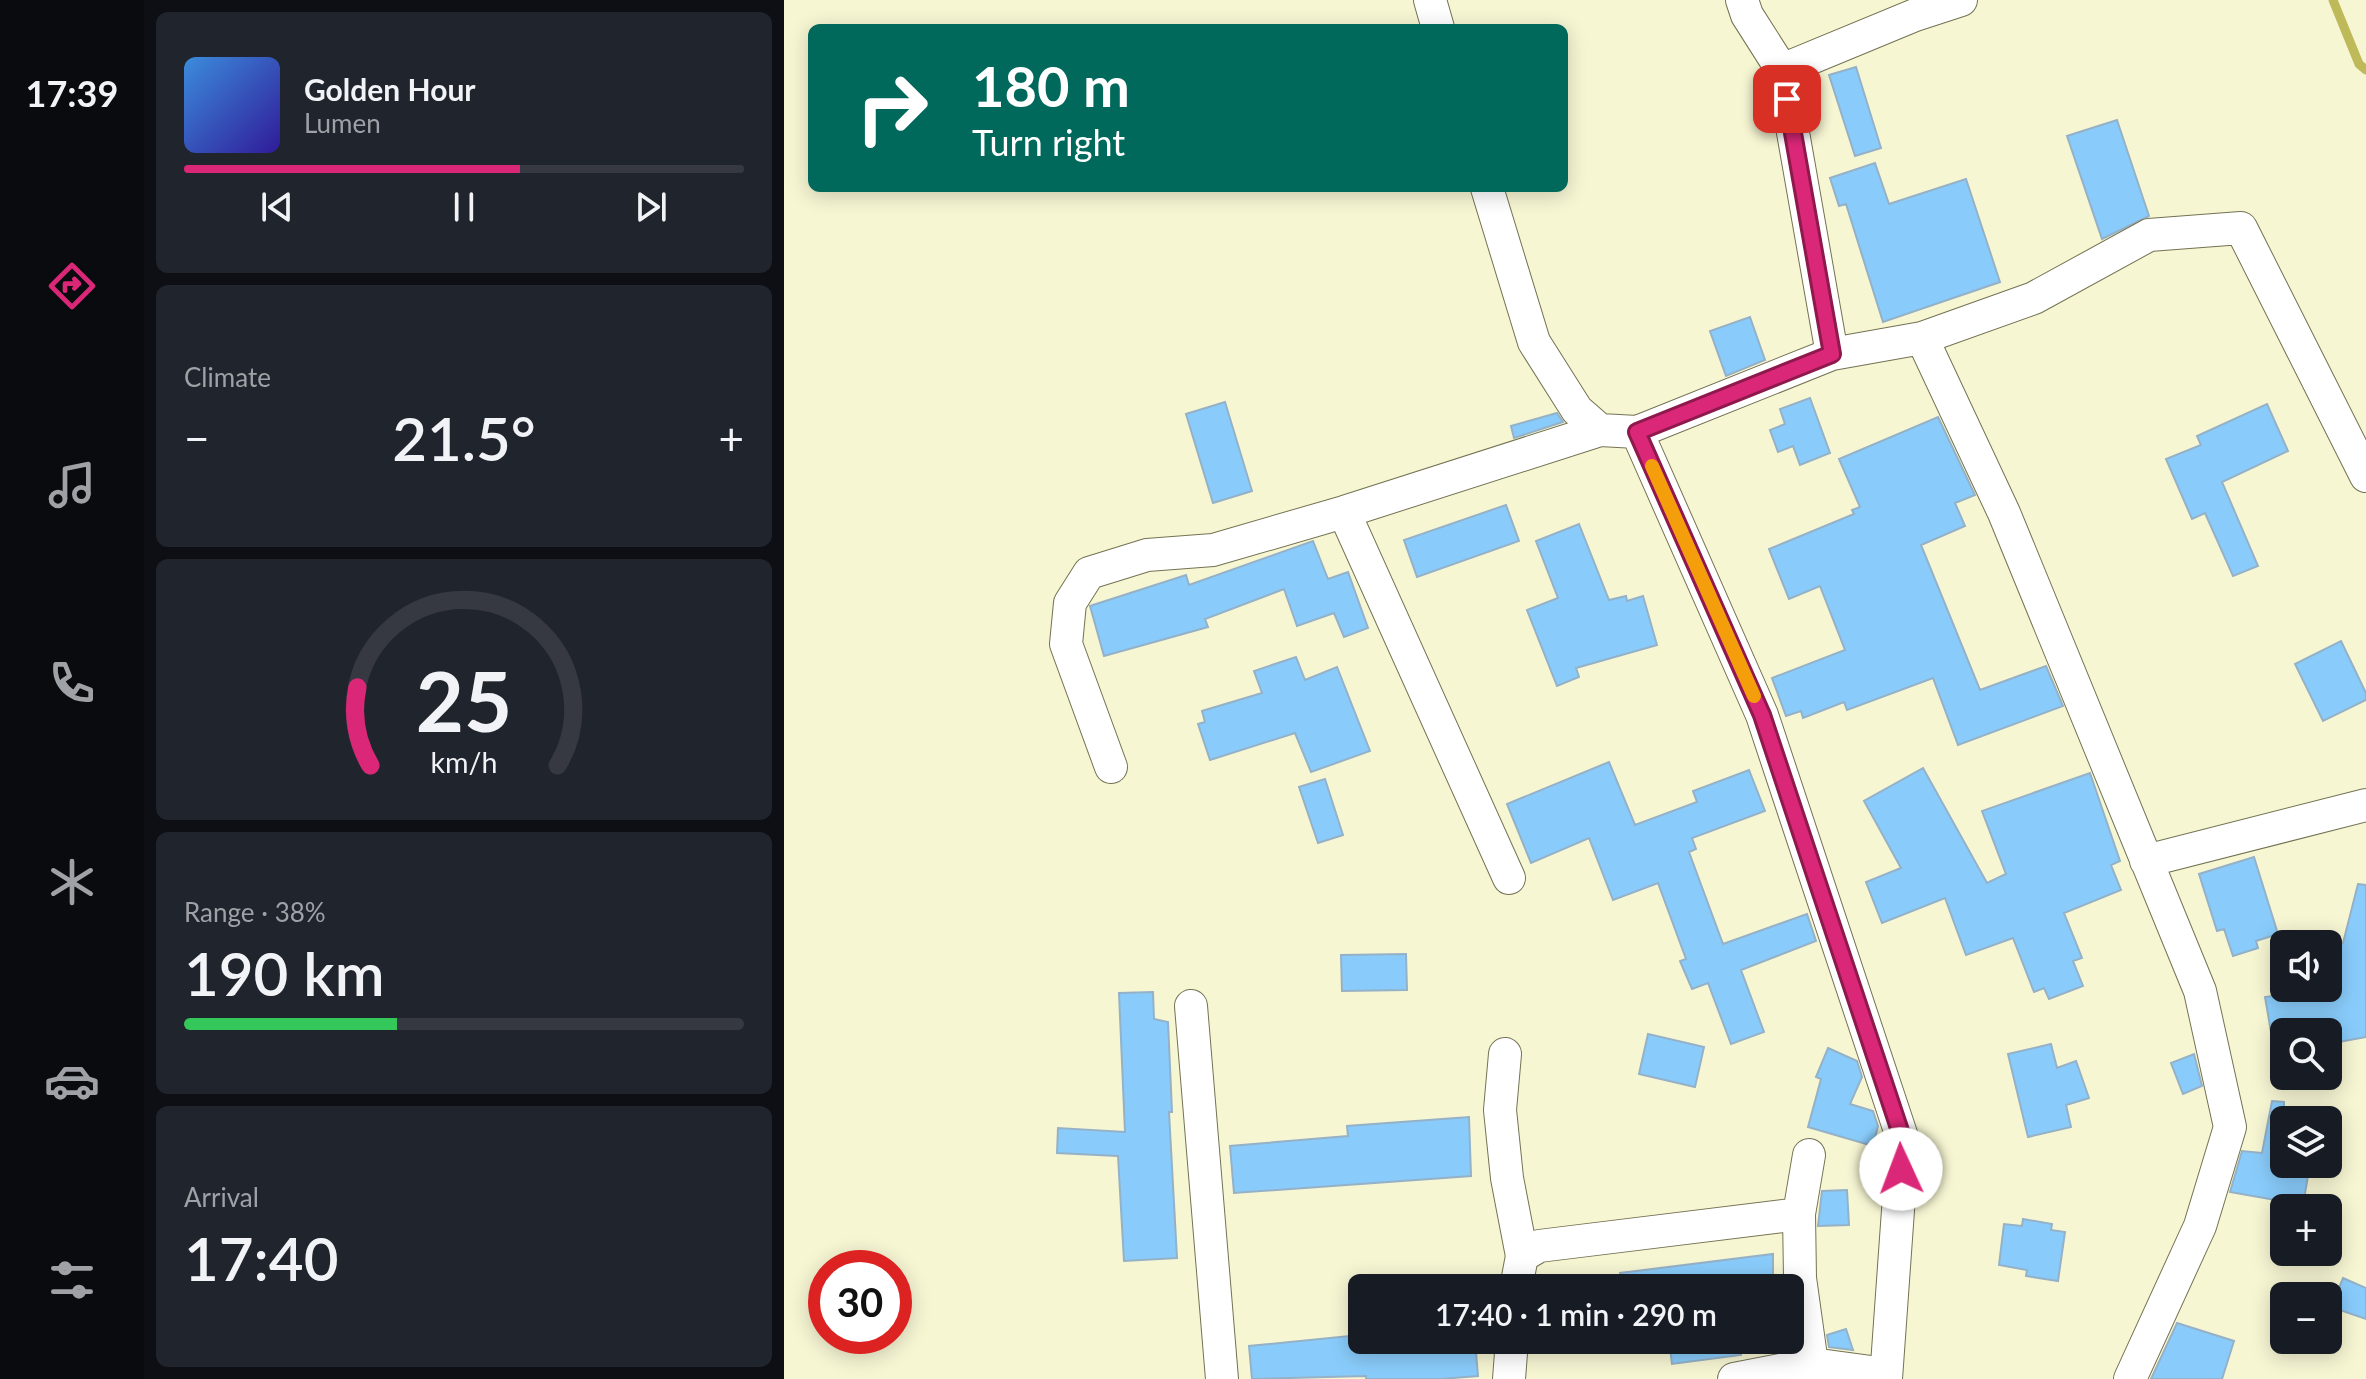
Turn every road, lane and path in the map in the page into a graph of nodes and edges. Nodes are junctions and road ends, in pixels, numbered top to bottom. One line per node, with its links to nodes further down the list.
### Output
1 (1430, 0): 4 (street)
2 (1742, 0): 5 (street)
3 (1961, 0): 5 (street)
4 (1437, 24)
5 (1782, 70): 8 (street)
6 (1488, 192): 9 (street)
7 (1922, 338): 8 (street); 11 (street); 15 (street)
8 (1832, 354): 10 (street)
9 (1600, 430): 10 (street); 12 (street)
10 (1637, 432): 25 (street)
11 (2366, 476)
12 (1344, 512): 13 (street); 16 (street)
13 (1111, 767)
14 (2366, 805): 15 (street)
15 (2146, 861): 29 (street)
16 (1509, 878)
17 (1191, 1006): 26 (street)
18 (1505, 1054): 21 (street)
19 (1809, 1155): 20 (street)
20 (1799, 1214): 21 (street); 24 (street)
21 (1522, 1256): 22 (street)
22 (1519, 1274)
23 (1511, 1354): 27 (street)
24 (1812, 1364): 25 (street); 28 (street)
25 (1886, 1376)
26 (1222, 1379)
27 (1509, 1379)
28 (1734, 1379)
29 (2130, 1379)

